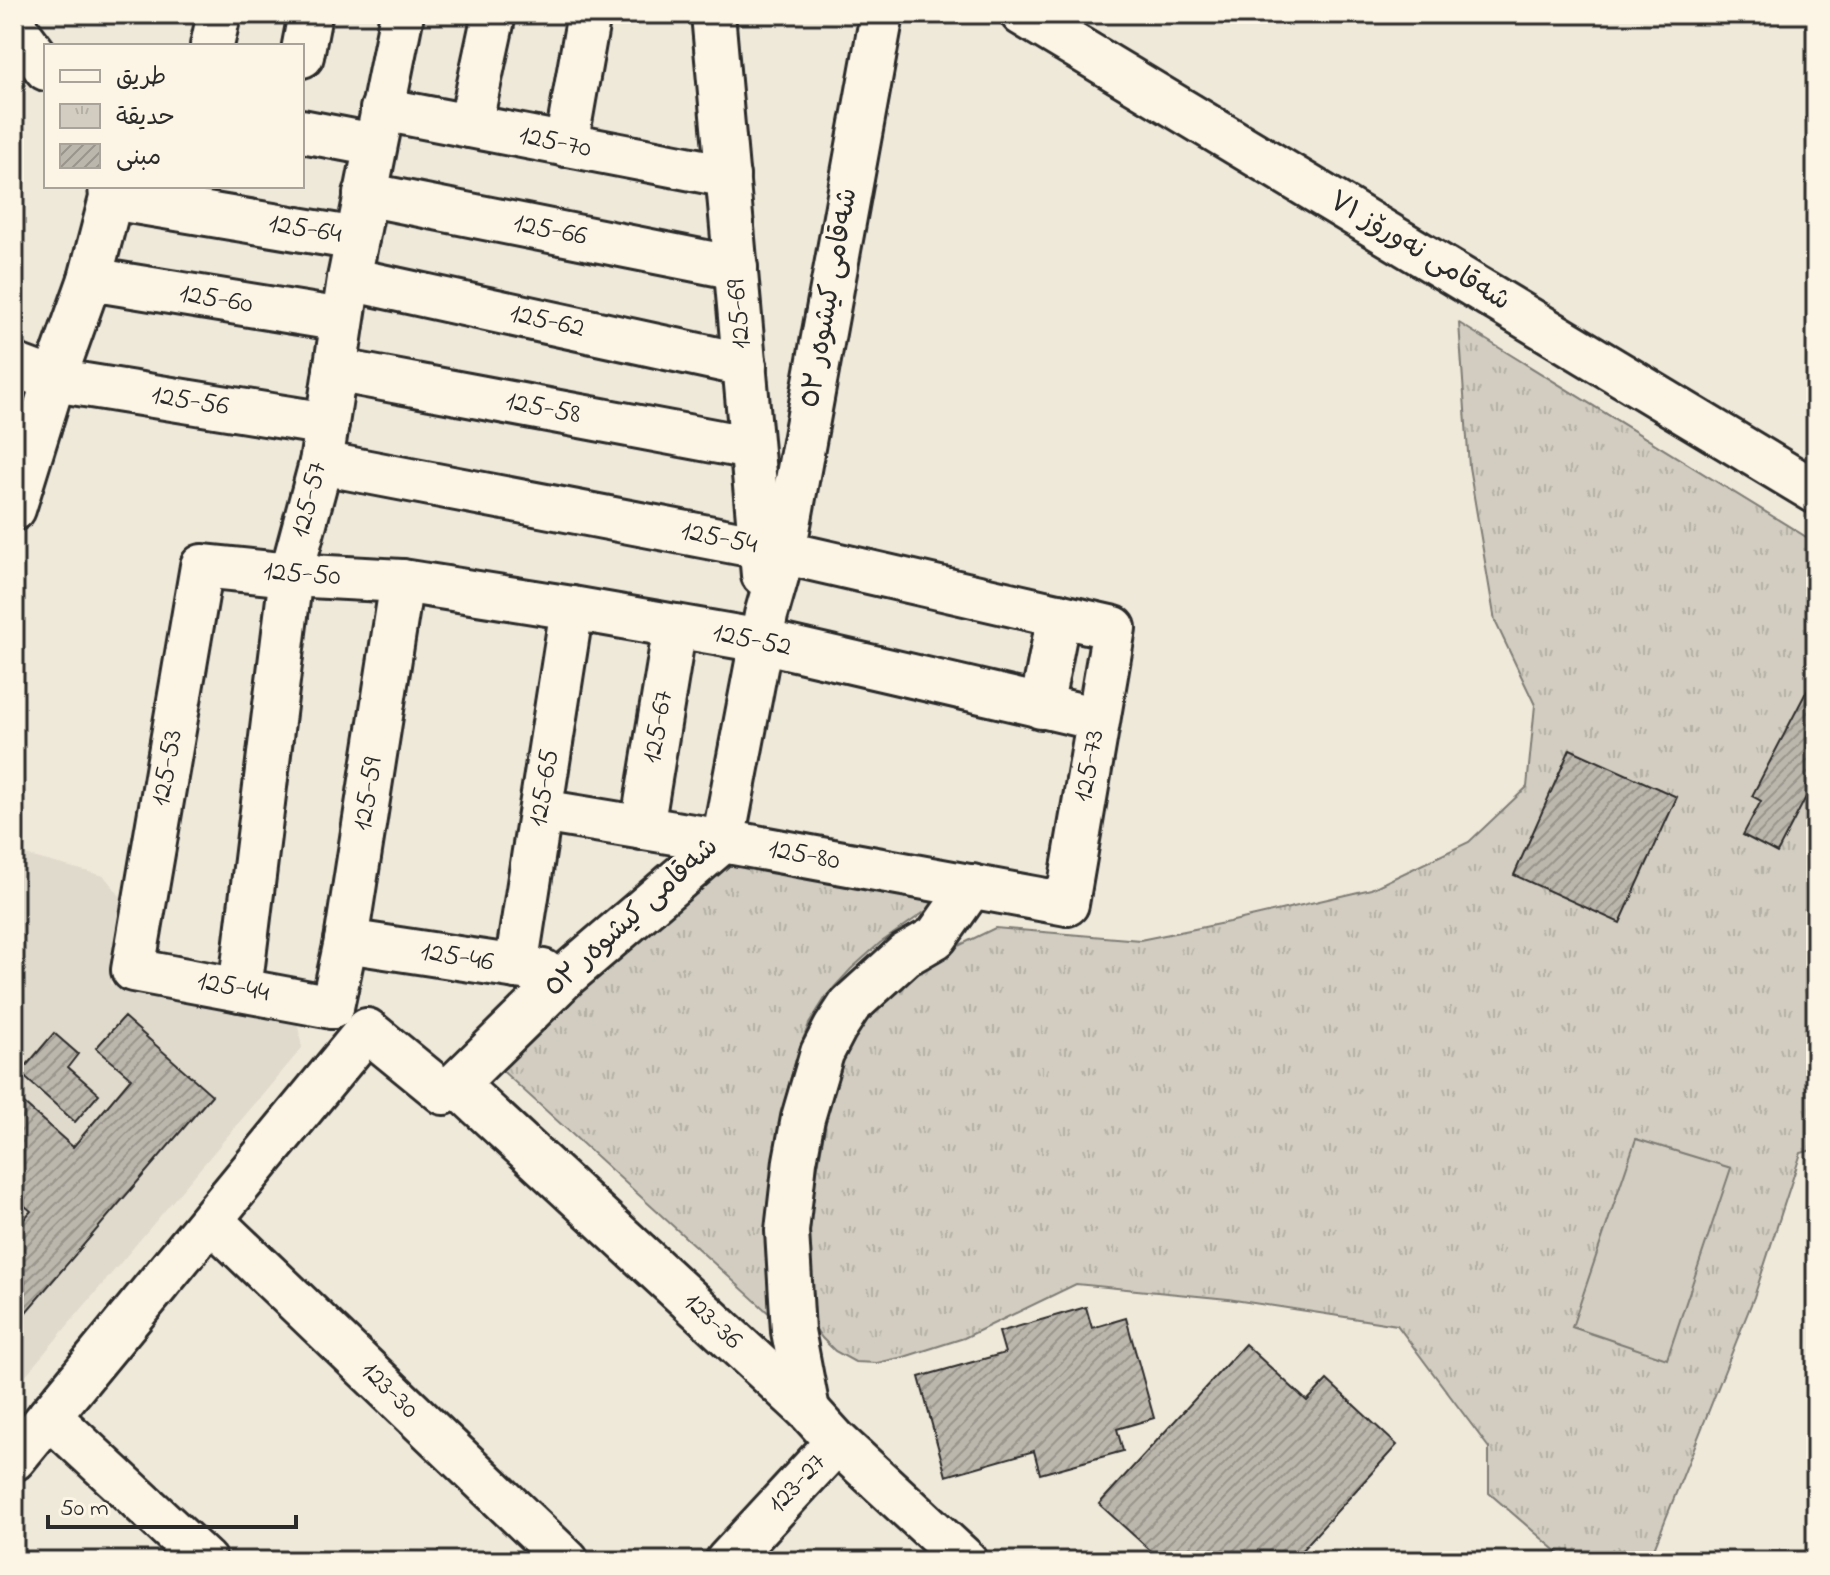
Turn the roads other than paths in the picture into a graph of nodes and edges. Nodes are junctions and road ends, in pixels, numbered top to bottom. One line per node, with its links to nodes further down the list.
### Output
1 (219, 14): 10 (street)
2 (310, 14): 11 (street)
3 (402, 14): 14 (street, 125-57)
4 (494, 14): 13 (street)
5 (589, 14): 16 (street)
6 (713, 14): 17 (street, 125-69)
7 (882, 14): 32 (street, شەقامی کیشوەر ٥٣)
8 (1022, 14): 30 (street, شەقامی نەورۆز ٧١)
9 (14, 26): 12 (street)
10 (212, 44)
11 (304, 46)
12 (44, 66)
13 (470, 126): 14 (street, 125-70); 16 (street, 125-70)
14 (378, 127): 15 (street, 125-70); 19 (street, 125-57)
15 (304, 131)
16 (566, 145): 17 (street, 125-70)
17 (728, 176): 21 (street, 125-69)
18 (110, 192): 20 (street, 125-64); 22 (street)
19 (365, 194): 20 (street, 125-57); 21 (street, 125-66)
20 (353, 259): 23 (street, 125-57); 25 (street, 125-62)
21 (736, 268): 25 (street, 125-69)
22 (90, 279): 23 (street, 125-60); 27 (street)
23 (342, 320): 26 (street, 125-57)
24 (14, 365): 27 (street, 125-56)
25 (745, 365): 29 (street, 125-69)
26 (335, 370): 28 (street, 125-57); 29 (street, 125-58)
27 (54, 380): 28 (street, 125-56); 31 (street)
28 (324, 443): 32 (street, 125-54); 34 (street, 125-57)
29 (751, 448): 32 (street, 125-69)
30 (1816, 492)
31 (14, 509)
32 (772, 549): 37 (street, 125-54); 39 (street, 125-69)
33 (202, 566): 34 (street, 125-50); 50 (street, 125-53)
34 (291, 575): 35 (street, 125-50); 52 (street, 125-57)
35 (402, 581): 36 (street, 125-52); 48 (street, 125-59)
36 (572, 608): 38 (street, 125-52); 43 (street, 125-65)
37 (1059, 615): 40 (street, 125-54); 41 (street)
38 (675, 626): 39 (street, 125-52); 44 (street, 125-67)
39 (764, 628): 41 (street, 125-52); 45 (street, شەقامی کیشوەر ٥٣)
40 (1114, 628): 42 (street, 125-73)
41 (1041, 707): 42 (street, 125-52)
42 (1098, 719): 47 (street, 125-73)
43 (541, 811): 44 (street, 125-80); 49 (street, 125-65)
44 (642, 828): 45 (street, 125-80)
45 (723, 841): 46 (street, 125-80); 51 (street, شەقامی کیشوەر ٥٣)
46 (972, 886): 47 (street, 125-80); 57 (street)
47 (1067, 904)
48 (346, 941): 49 (street, 125-46); 53 (street, 125-59)
49 (516, 967): 51 (street, 125-46)
50 (133, 970): 52 (street, 125-44)
51 (568, 974): 55 (street, شەقامی کیشوەر ٥٣)
52 (240, 990): 53 (street, 125-44)
53 (332, 1007): 54 (street)
54 (351, 1049): 55 (street); 56 (street)
55 (456, 1084): 57 (street, 123-36)
56 (211, 1220): 58 (street); 61 (street, 123-30)
57 (808, 1410): 59 (street, 123-36)
58 (49, 1416): 60 (street); 62 (street)
59 (837, 1442): 63 (street, 123-27); 64 (street, 123-36)
60 (14, 1459)
61 (543, 1553)
62 (205, 1561)
63 (727, 1561)
64 (966, 1561)

